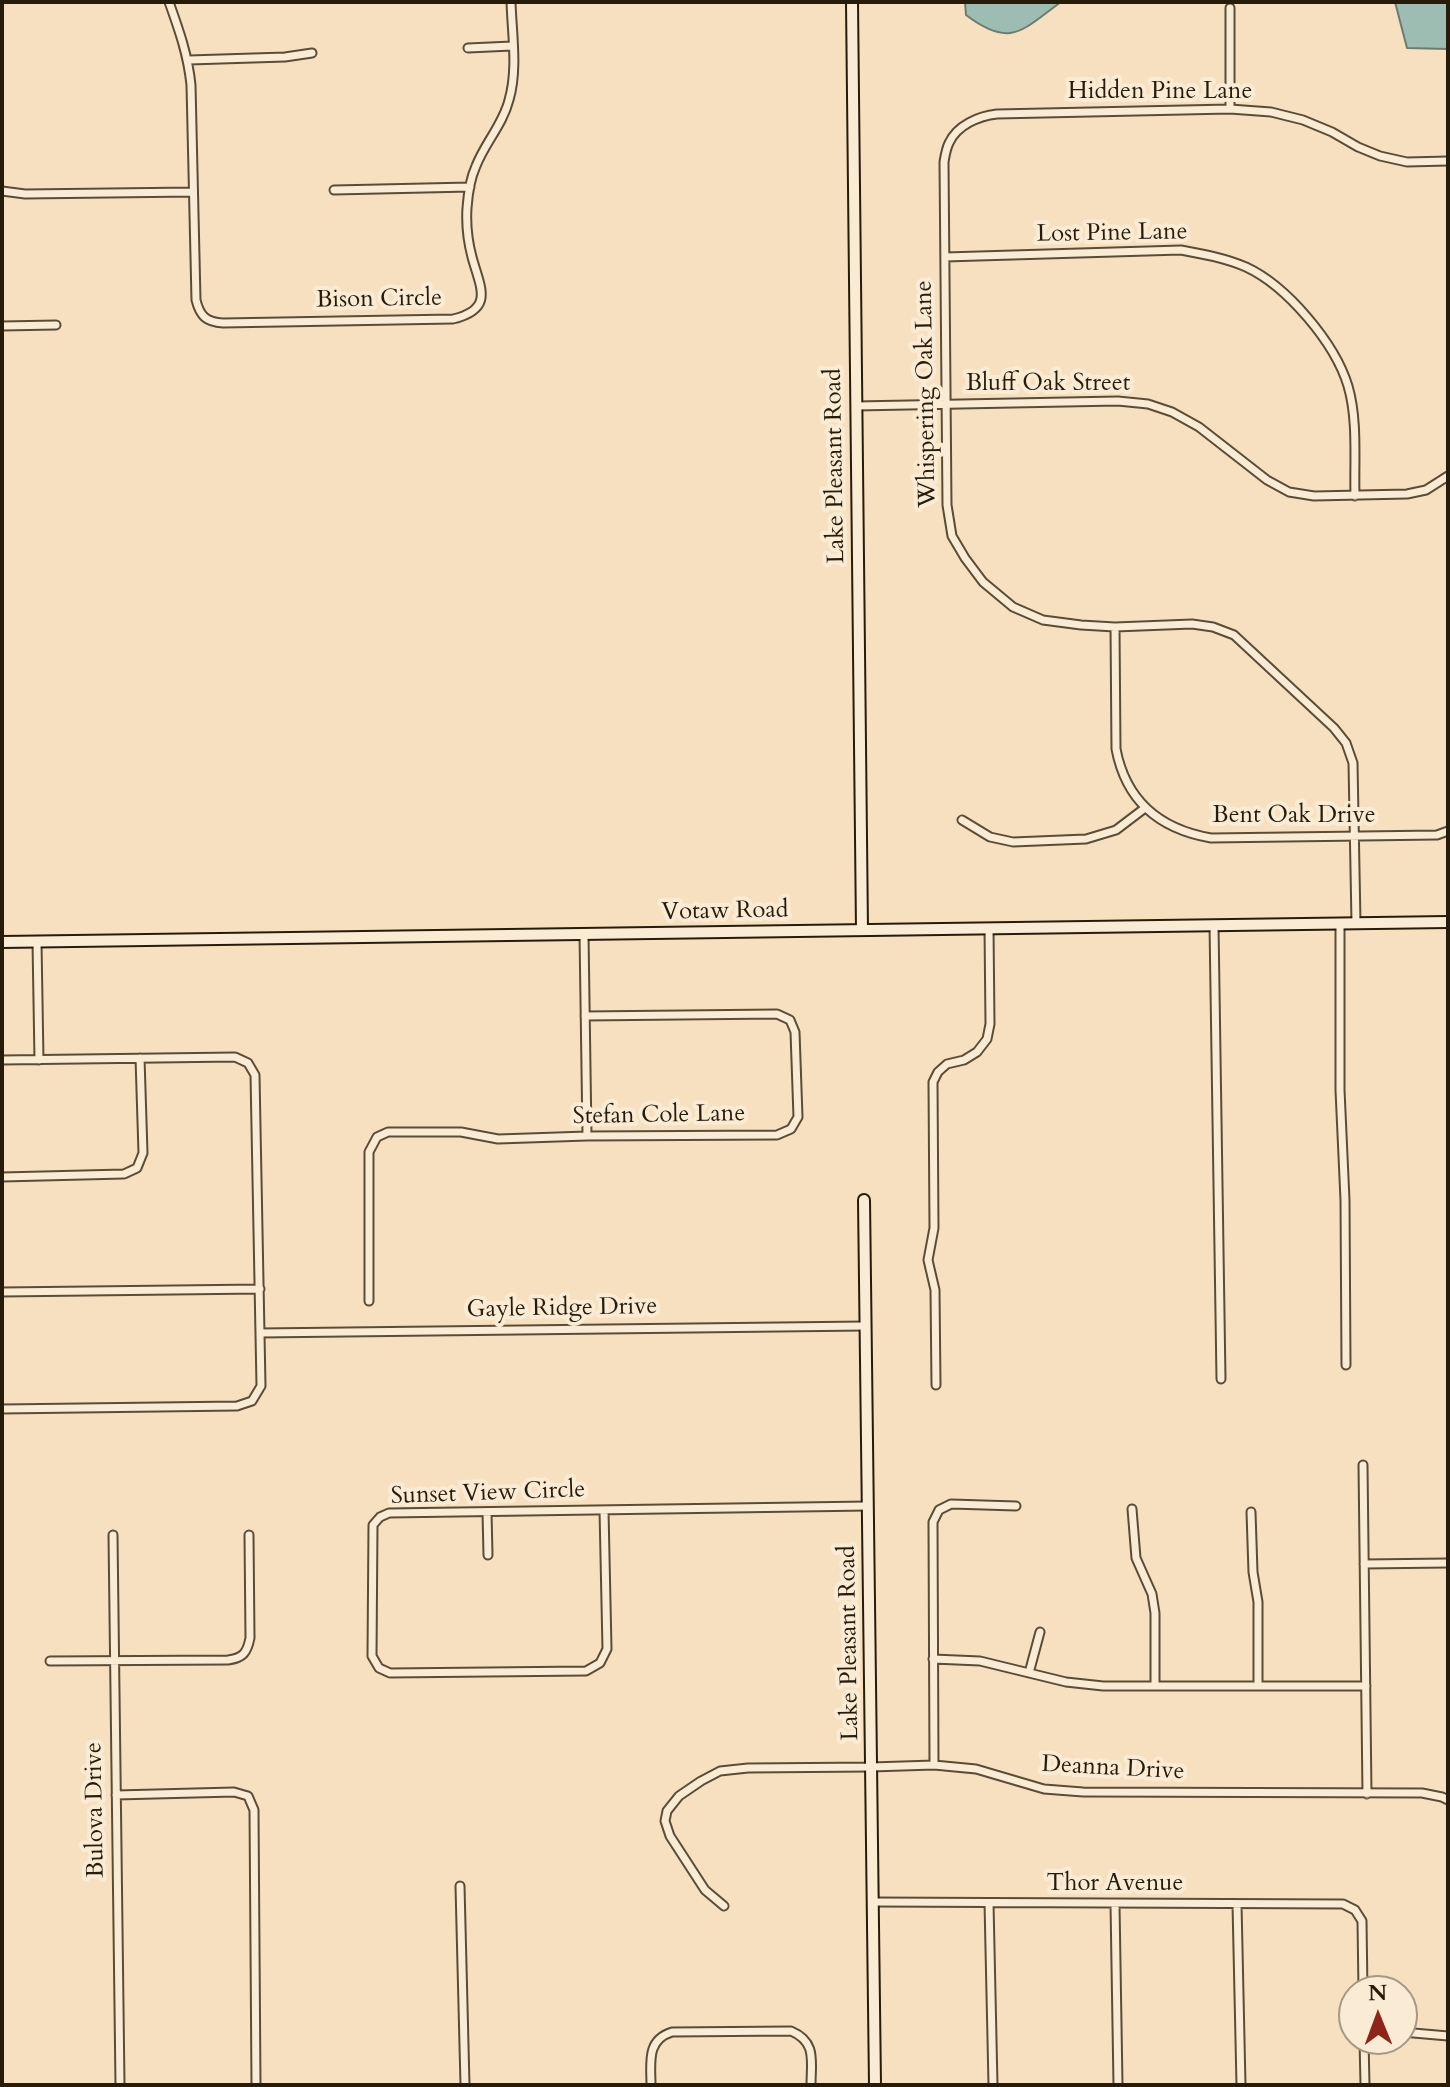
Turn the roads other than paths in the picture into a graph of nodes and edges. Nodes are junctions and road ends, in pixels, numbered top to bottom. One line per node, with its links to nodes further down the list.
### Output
1 (169, 2): 8 (street)
2 (511, 2): 5 (street, Bison Circle)
3 (852, 2): 20 (street, Lake Pleasant Road)
4 (1230, 8): 9 (street)
5 (512, 46): 6 (street); 12 (street, Bison Circle)
6 (468, 48)
7 (312, 53): 8 (street)
8 (189, 60): 15 (street)
9 (1230, 109): 10 (street, Hidden Pine Lane); 11 (street, Hidden Pine Lane)
10 (962, 128): 16 (street, Whispering Oak Lane)
11 (1448, 161)
12 (470, 187): 13 (street); 15 (street, Bison Circle)
13 (334, 190)
14 (2, 191): 15 (street)
15 (193, 192)
16 (945, 257): 19 (street, Whispering Oak Lane); 22 (street, Lost Pine Lane)
17 (56, 325): 18 (street)
18 (2, 326)
19 (946, 404): 20 (street, Bluff Oak Street); 22 (street, Bluff Oak Street); 23 (street, Whispering Oak Lane)
20 (856, 406): 33 (street, Lake Pleasant Road)
21 (1448, 476): 22 (street, Bluff Oak Street)
22 (1355, 496)
23 (1115, 627): 24 (street, Bent Oak Drive); 27 (street, Whispering Oak Lane)
24 (1145, 808): 25 (street); 27 (street, Bent Oak Drive)
25 (962, 820)
26 (1448, 831): 27 (street, Bent Oak Drive)
27 (1355, 836): 30 (street, Whispering Oak Lane)
28 (1448, 922): 30 (street, Votaw Road)
29 (1340, 923): 30 (street, Votaw Road); 31 (street, Votaw Road); 49 (street)
30 (1356, 923)
31 (1214, 925): 32 (street, Votaw Road); 50 (street)
32 (989, 928): 33 (street, Votaw Road); 51 (street)
33 (862, 930): 34 (street, Votaw Road)
34 (584, 934): 36 (street, Votaw Road); 37 (street)
35 (2, 942): 36 (street, Votaw Road)
36 (37, 942): 40 (street)
37 (585, 1016): 41 (street); 41 (street, Stefan Cole Lane)
38 (140, 1058): 40 (street); 42 (street); 44 (street)
39 (2, 1060): 40 (street)
40 (39, 1060)
41 (587, 1136): 46 (street, Stefan Cole Lane)
42 (2, 1177)
43 (864, 1200): 47 (street, Lake Pleasant Road)
44 (260, 1289): 45 (street); 48 (street)
45 (2, 1292)
46 (369, 1301)
47 (865, 1326): 48 (street, Gayle Ridge Drive); 54 (street, Lake Pleasant Road)
48 (260, 1333): 52 (street)
49 (1346, 1365)
50 (1221, 1379)
51 (936, 1385)
52 (2, 1409)
53 (1363, 1465): 64 (street)
54 (868, 1506): 57 (street, Sunset View Circle); 74 (street, Lake Pleasant Road)
55 (1016, 1506): 66 (street)
56 (1132, 1509): 70 (street)
57 (604, 1510): 58 (street, Sunset View Circle); 58 (street, Sunset View Circle)
58 (487, 1512): 62 (street)
59 (1251, 1512): 71 (street)
60 (113, 1535): 67 (street, Bulova Drive)
61 (249, 1535): 67 (street)
62 (488, 1555)
63 (1448, 1563): 64 (street)
64 (1364, 1564): 72 (street)
65 (1040, 1632): 69 (street)
66 (933, 1659): 69 (street); 73 (street)
67 (115, 1660): 68 (street); 76 (street, Bulova Drive)
68 (50, 1661)
69 (1029, 1673): 70 (street)
70 (1155, 1686): 71 (street)
71 (1258, 1686): 72 (street)
72 (1366, 1686): 75 (street)
73 (934, 1765): 74 (street, Deanna Drive); 75 (street, Deanna Drive)
74 (871, 1767): 79 (street, Lake Pleasant Road); 83 (street, Deanna Drive)
75 (1367, 1794): 77 (street, Deanna Drive)
76 (116, 1795): 88 (street, Bulova Drive); 89 (street)
77 (1448, 1800)
78 (460, 1886): 90 (street)
79 (873, 1902): 80 (street, Thor Avenue); 93 (street, Lake Pleasant Road)
80 (989, 1903): 81 (street, Thor Avenue); 94 (street)
81 (1115, 1904): 82 (street, Thor Avenue); 95 (street)
82 (1237, 1904): 84 (street, Thor Avenue); 96 (street)
83 (724, 1906)
84 (1363, 1975)
85 (1418, 2033): 86 (street)
86 (1448, 2036)
87 (1364, 2055): 97 (street)
88 (120, 2085)
89 (256, 2085)
90 (465, 2085)
91 (651, 2085): 92 (street)
92 (811, 2085)
93 (875, 2085)
94 (993, 2085)
95 (1118, 2085)
96 (1241, 2085)
97 (1365, 2085)

